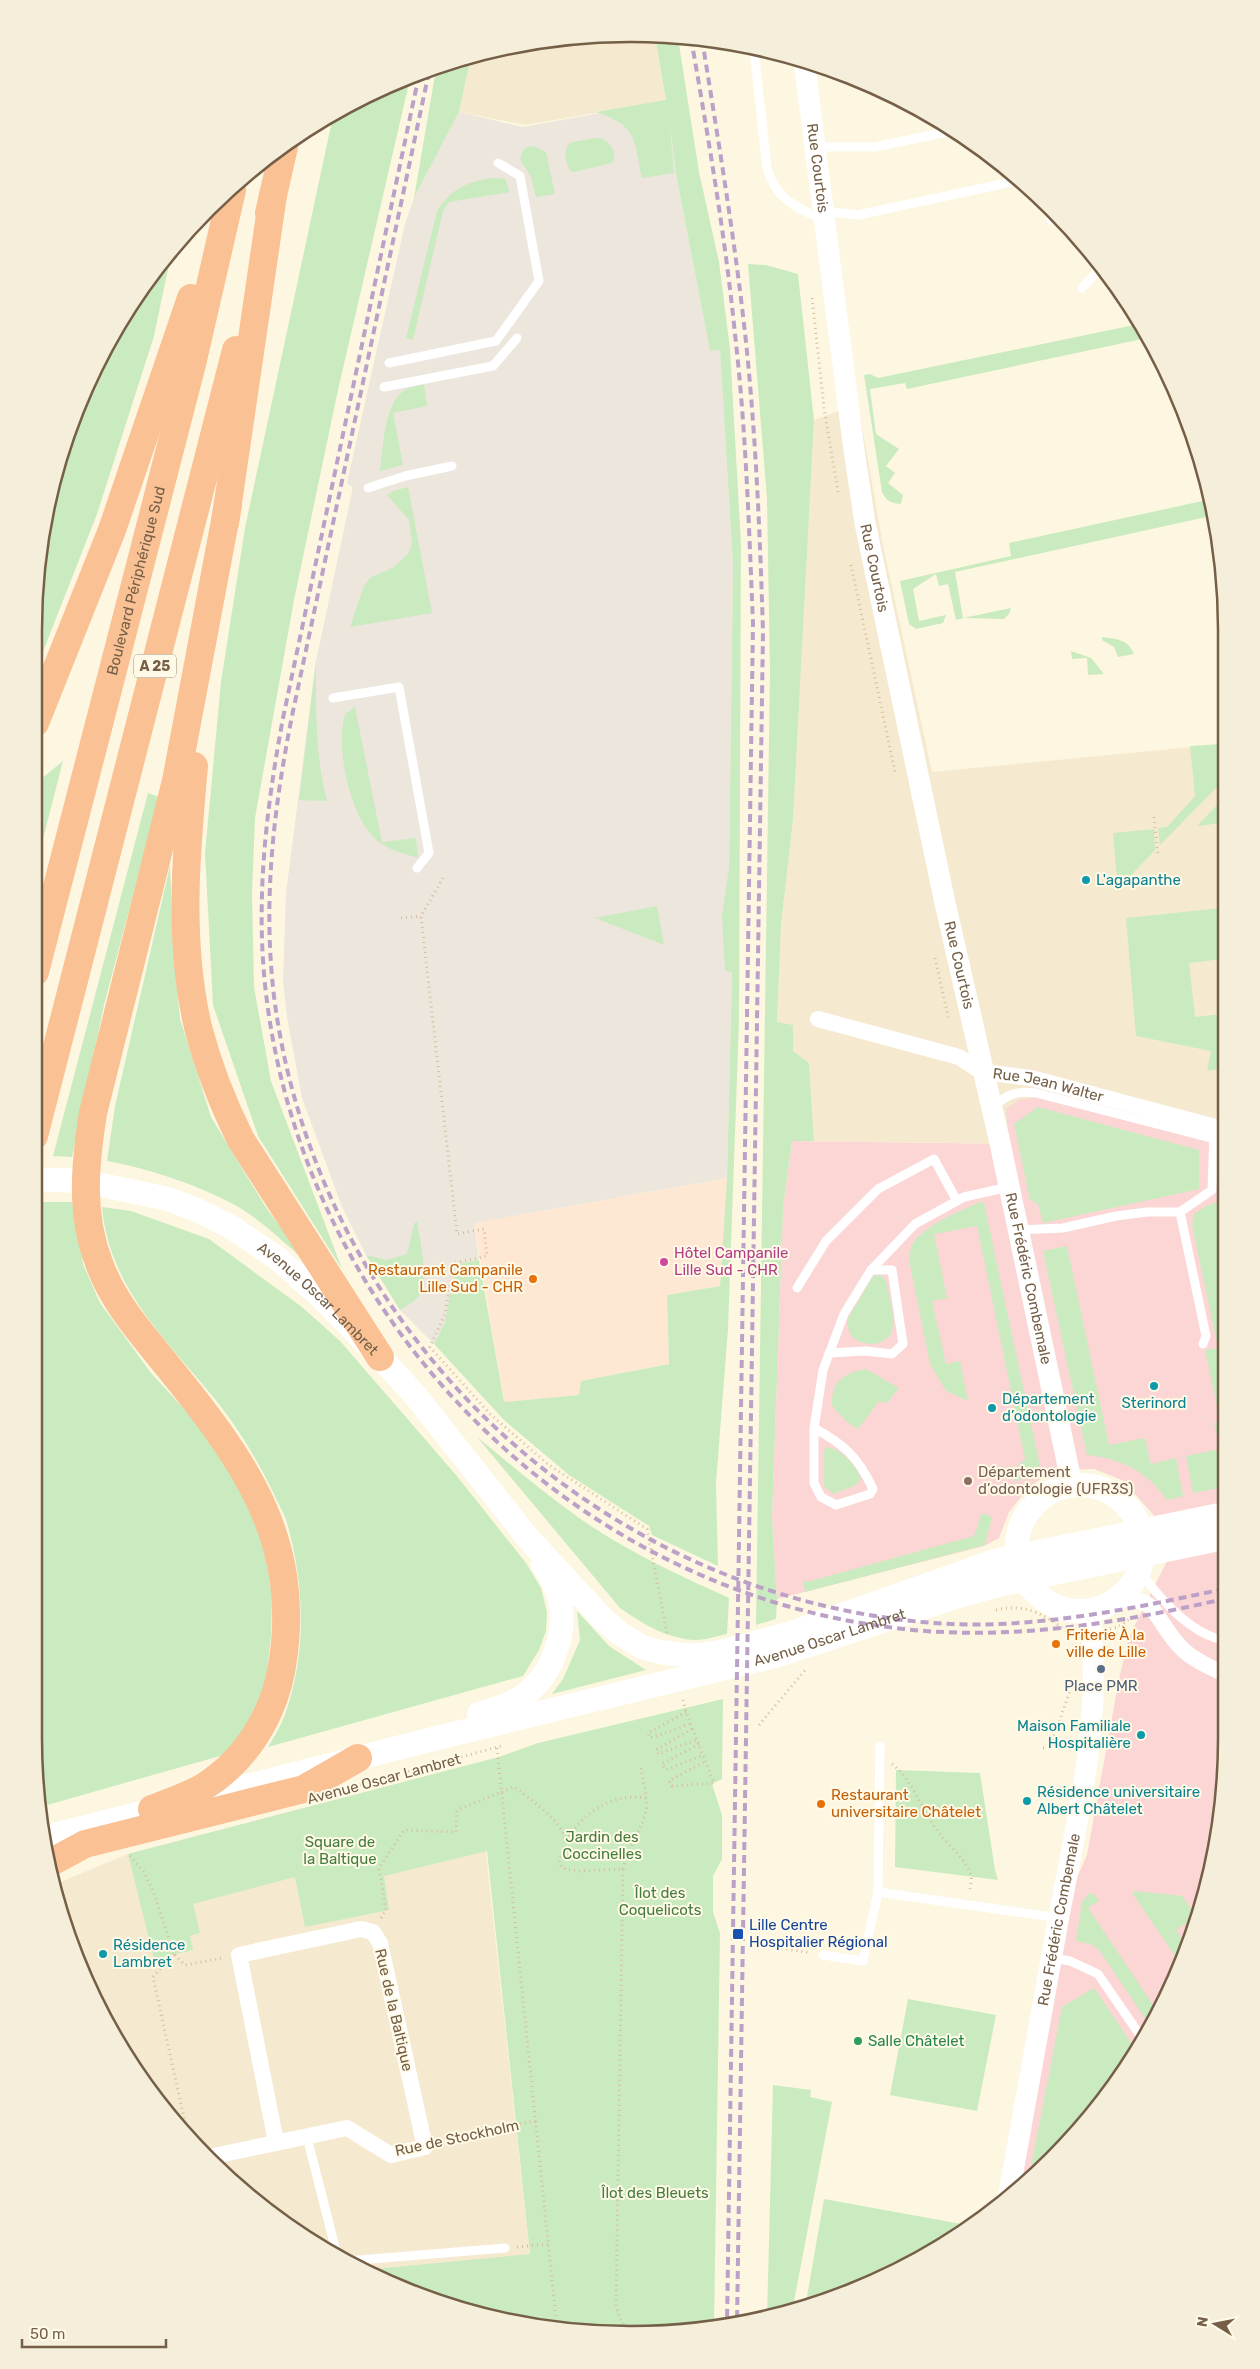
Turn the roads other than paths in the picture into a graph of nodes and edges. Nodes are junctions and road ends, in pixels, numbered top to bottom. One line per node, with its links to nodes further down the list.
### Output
1 (755, 56): 11 (lane)
2 (807, 70): 4 (street, Rue Courtois)
3 (942, 133): 4 (lane)
4 (816, 147): 11 (street, Rue Courtois)
5 (281, 158): 8 (highway, A 25)
6 (498, 163): 15 (lane)
7 (1010, 182): 11 (lane)
8 (273, 195): 19 (highway); 26 (highway, A 25)
9 (229, 201): 23 (highway, Boulevard Périphérique Sud / A 25)
10 (221, 209): 21 (highway)
11 (825, 216): 25 (street, Rue Courtois)
12 (1096, 273): 13 (lane)
13 (1082, 288)
14 (517, 338): 16 (lane)
15 (389, 363)
16 (384, 386)
17 (452, 466): 18 (lane)
18 (368, 488)
19 (228, 505): 38 (highway); 57 (highway)
20 (333, 698): 22 (lane)
21 (42, 705)
22 (417, 868)
23 (42, 945)
24 (818, 1019): 25 (street, Rue Jean Walter)
25 (982, 1072): 27 (street, Rue Frédéric Combemale); 28 (street, Rue Jean Walter)
26 (42, 1105)
27 (992, 1109): 28 (lane); 30 (street, Rue Frédéric Combemale)
28 (1218, 1134): 32 (lane)
29 (42, 1180): 38 (main road, Avenue Oscar Lambret)
30 (1009, 1187): 31 (lane); 33 (street, Rue Frédéric Combemale)
31 (957, 1201): 34 (lane); 35 (lane)
32 (1180, 1212): 33 (lane); 36 (lane)
33 (1018, 1230): 40 (street, Rue Frédéric Combemale)
34 (871, 1270): 37 (lane); 37 (lane)
35 (797, 1288)
36 (1204, 1344)
37 (829, 1353): 39 (lane)
38 (380, 1357): 43 (main road, Avenue Oscar Lambret)
39 (814, 1428): 39 (lane)
40 (1072, 1485): 42 (main road); 45 (main road)
41 (1218, 1515): 42 (main road, Avenue Oscar Lambret)
42 (1140, 1532): 45 (main road, Avenue Oscar Lambret); 46 (main road)
43 (527, 1537): 52 (main road, Avenue Oscar Lambret); 54 (main road, Avenue Oscar Lambret)
44 (1218, 1540): 46 (main road, Avenue Oscar Lambret)
45 (1017, 1556): 47 (main road); 51 (main road, Avenue Oscar Lambret)
46 (1141, 1561): 47 (main road, Avenue Oscar Lambret); 48 (main road); 50 (lane)
47 (1024, 1578): 49 (main road); 51 (main road, Avenue Oscar Lambret)
48 (1115, 1600): 49 (main road); 53 (street)
49 (1089, 1610): 61 (street, Rue Frédéric Combemale)
50 (1218, 1638)
51 (798, 1650): 52 (main road, Avenue Oscar Lambret)
52 (704, 1664): 54 (main road, Avenue Oscar Lambret)
53 (1218, 1671)
54 (437, 1738): 56 (main road, Avenue Oscar Lambret)
55 (880, 1750): 60 (lane)
56 (358, 1758): 57 (main road, Avenue Oscar Lambret); 59 (highway)
57 (152, 1809): 58 (main road, Avenue Oscar Lambret)
58 (51, 1836)
59 (55, 1860)
60 (878, 1892): 61 (lane); 62 (lane)
61 (1059, 1918): 63 (street, Rue Frédéric Combemale)
62 (823, 1955)
63 (1052, 1958): 64 (lane); 69 (street, Rue Frédéric Combemale)
64 (1139, 2033)
65 (307, 2137): 66 (street, Rue de Stockholm); 67 (street, Rue de Stockholm); 70 (lane)
66 (276, 2142): 67 (street, Rue de la Baltique); 68 (street, Rue de Stockholm)
67 (425, 2147)
68 (216, 2155)
69 (1010, 2187)
70 (335, 2247)
71 (505, 2248): 72 (lane)
72 (359, 2260)

